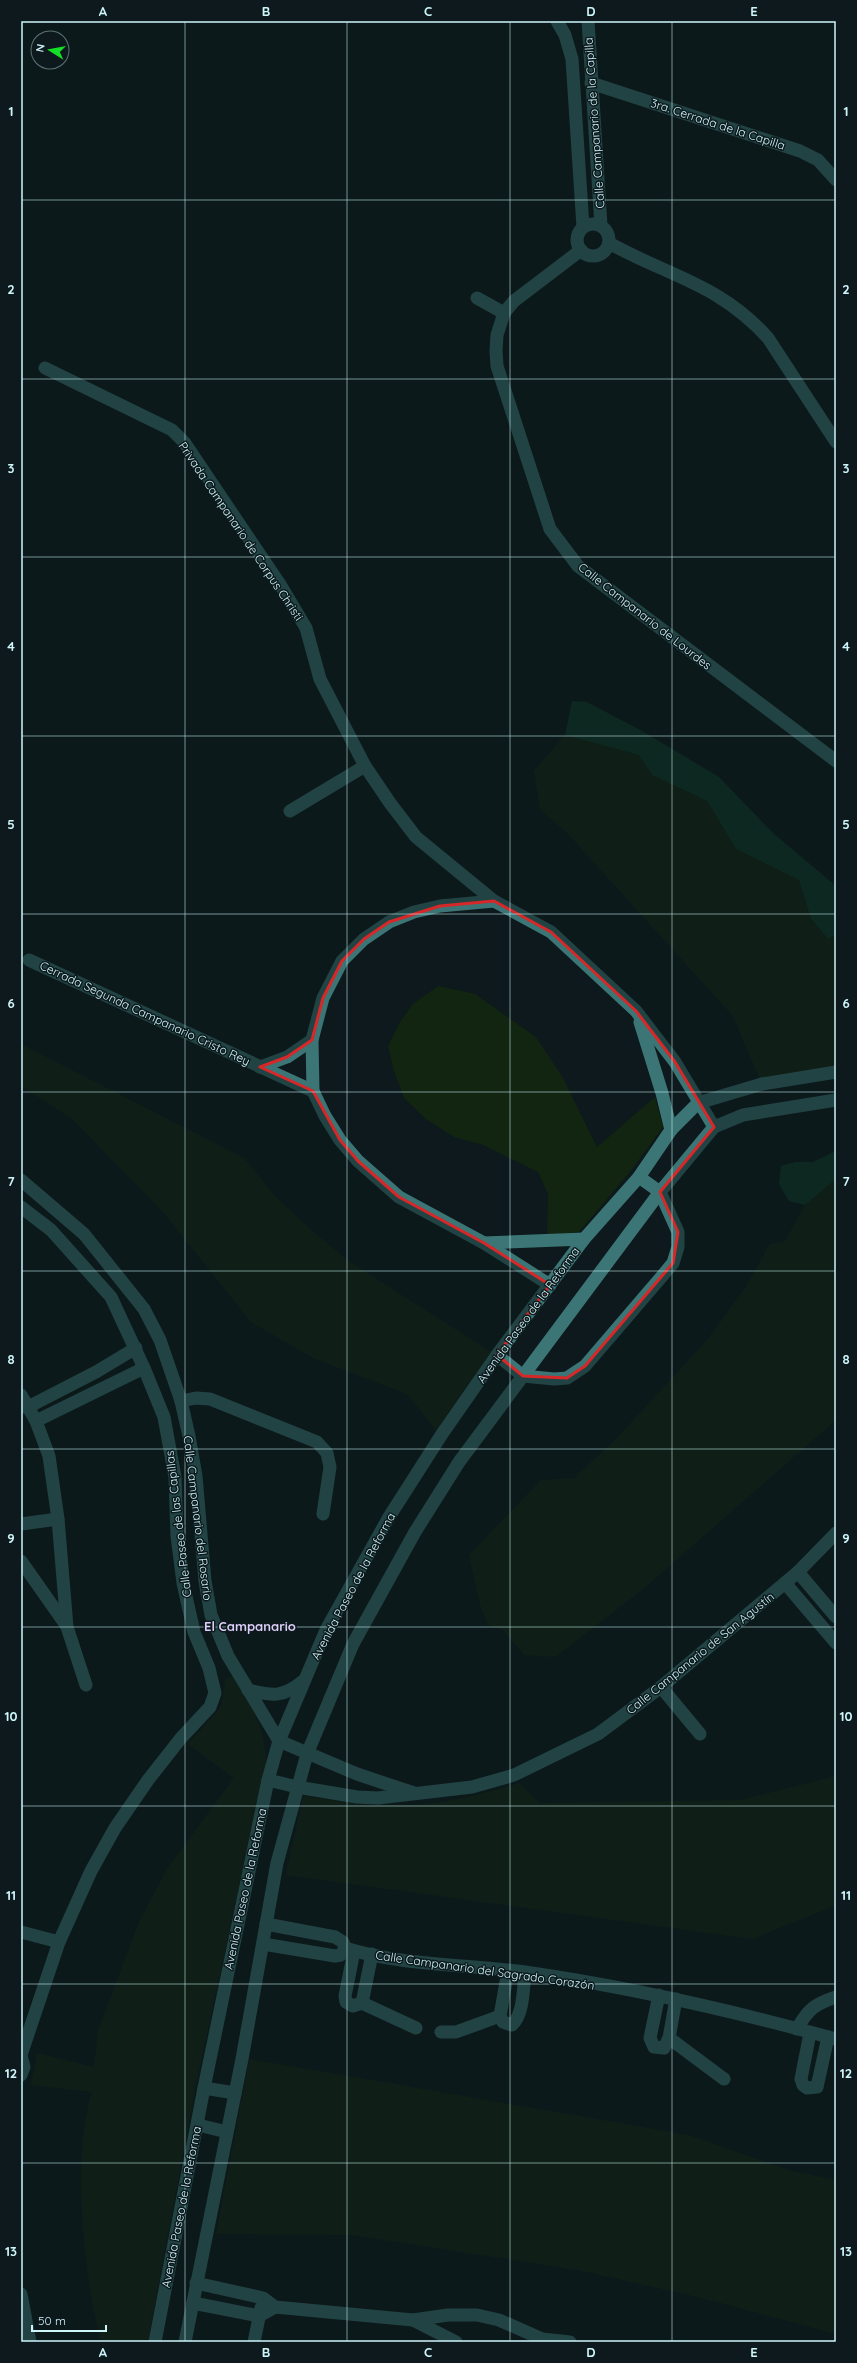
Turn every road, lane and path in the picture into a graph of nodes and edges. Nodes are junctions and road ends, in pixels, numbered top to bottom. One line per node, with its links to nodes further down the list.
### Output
1 (557, 21): 6 (street, Calle Campanario de la Capilla)
2 (588, 21): 3 (street, Calle Campanario de la Capilla)
3 (591, 83): 4 (street, 3ra. Cerrada de la Capilla); 5 (street, Calle Campanario de la Capilla)
4 (836, 180)
5 (601, 226): 6 (street); 7 (street)
6 (583, 227): 8 (street)
7 (609, 243): 8 (street); 12 (street)
8 (581, 250): 10 (street, Calle Campanario de Lourdes)
9 (477, 298): 10 (street)
10 (504, 313): 13 (street, Calle Campanario de Lourdes)
11 (45, 368): 14 (street, Privada Campanario de Corpus Christi)
12 (834, 436)
13 (836, 761)
14 (365, 766): 15 (street); 16 (street, Privada Campanario de Corpus Christi)
15 (290, 811)
16 (494, 901): 18 (street, Privada Campanario de Corpus Christi); 19 (street)
17 (29, 960): 20 (street, Cerrada Segunda Campanario Cristo Rey)
18 (636, 1011): 24 (street, Privada Campanario de Corpus Christi); 26 (street)
19 (312, 1040): 20 (street, Cerrada Segunda Campanario Cristo Rey); 22 (street)
20 (260, 1067): 22 (street, Cerrada Segunda Campanario Cristo Rey)
21 (836, 1072): 24 (street, Avenida Paseo de la Reforma)
22 (313, 1091): 32 (street)
23 (836, 1100): 25 (street)
24 (698, 1103): 25 (street, Privada Campanario de Corpus Christi); 26 (street, Avenida Paseo de la Reforma)
25 (714, 1127): 29 (street)
26 (671, 1130): 27 (street, Avenida Paseo de la Reforma)
27 (639, 1177): 29 (street); 31 (street, Avenida Paseo de la Reforma)
28 (21, 1180): 39 (street, Calle Campanario del Rosario)
29 (660, 1192): 37 (street); 37 (street)
30 (21, 1206): 34 (street, Calle Paseo de las Capillas)
31 (584, 1239): 32 (street); 33 (street, Avenida Paseo de la Reforma)
32 (484, 1243): 33 (street)
33 (550, 1286): 35 (street, Avenida Paseo de la Reforma)
34 (136, 1348): 36 (street, Calle Paseo de las Capillas); 40 (street)
35 (497, 1356): 37 (street); 52 (street, Avenida Paseo de la Reforma)
36 (144, 1368): 41 (street); 64 (street, Calle Paseo de las Capillas)
37 (523, 1376): 58 (street)
38 (21, 1395): 40 (street)
39 (181, 1401): 42 (street); 55 (street, Calle Campanario del Rosario)
40 (25, 1407): 41 (street)
41 (36, 1421): 43 (street)
42 (323, 1514)
43 (58, 1519): 44 (street); 50 (street)
44 (21, 1524)
45 (836, 1534): 47 (street, Calle Campanario de San Agustín)
46 (21, 1561): 50 (street)
47 (798, 1572): 48 (street, Calle Campanario de San Agustín); 49 (street)
48 (785, 1582): 51 (street); 54 (street, Calle Campanario de San Agustín)
49 (836, 1618)
50 (66, 1627): 53 (street)
51 (836, 1643)
52 (304, 1679): 55 (street); 57 (street, Avenida Paseo de la Reforma)
53 (86, 1685)
54 (661, 1688): 56 (street); 61 (street, Calle Campanario de San Agustín)
55 (248, 1690): 57 (street, Calle Campanario del Rosario)
56 (700, 1734)
57 (279, 1741): 58 (street, Calle Campanario de San Agustín); 59 (street, Avenida Paseo de la Reforma)
58 (307, 1754): 60 (street); 61 (street, Calle Campanario de San Agustín)
59 (268, 1780): 60 (street, Calle Campanario de San Agustín); 84 (street, Avenida Paseo de la Reforma)
60 (297, 1787): 61 (street, Calle Campanario de San Agustín); 62 (street)
61 (414, 1793)
62 (266, 1924): 65 (street); 66 (street, Calle Campanario del Sagrado Corazón)
63 (21, 1932): 64 (street)
64 (59, 1942): 81 (street)
65 (263, 1944): 66 (street); 85 (street)
66 (349, 1949): 67 (street, Calle Campanario del Sagrado Corazón); 73 (street)
67 (372, 1954): 68 (street, Calle Campanario del Sagrado Corazón); 73 (street)
68 (508, 1971): 69 (street, Calle Campanario del Sagrado Corazón); 74 (street)
69 (525, 1972): 70 (street, Calle Campanario del Sagrado Corazón); 74 (street)
70 (659, 1995): 72 (street, Calle Campanario del Sagrado Corazón); 79 (street)
71 (836, 1997): 76 (street)
72 (676, 1999): 76 (street, Calle Campanario del Sagrado Corazón); 79 (street)
73 (362, 2003): 75 (street)
74 (500, 2016): 77 (street)
75 (416, 2028)
76 (797, 2029): 78 (street, Calle Campanario del Sagrado Corazón)
77 (441, 2032)
78 (810, 2033): 80 (street, Calle Campanario del Sagrado Corazón); 80 (street)
79 (669, 2038): 83 (street)
80 (832, 2038)
81 (21, 2055): 82 (street)
82 (21, 2075)
83 (724, 2079)
84 (204, 2088): 85 (street); 86 (street, Avenida Paseo de la Reforma)
85 (235, 2093): 87 (street)
86 (198, 2125): 87 (street); 97 (street, Avenida Paseo de la Reforma)
87 (227, 2132): 88 (street)
88 (196, 2283): 90 (street); 91 (street)
89 (21, 2294): 96 (street)
90 (263, 2298): 92 (street); 93 (street)
91 (192, 2303): 93 (street); 98 (street)
92 (275, 2307): 93 (street); 94 (street)
93 (259, 2316): 99 (street)
94 (413, 2320): 95 (street); 100 (street)
95 (538, 2340): 101 (street)
96 (30, 2342)
97 (155, 2342)
98 (185, 2342)
99 (254, 2342)
100 (456, 2342)
101 (570, 2342)

